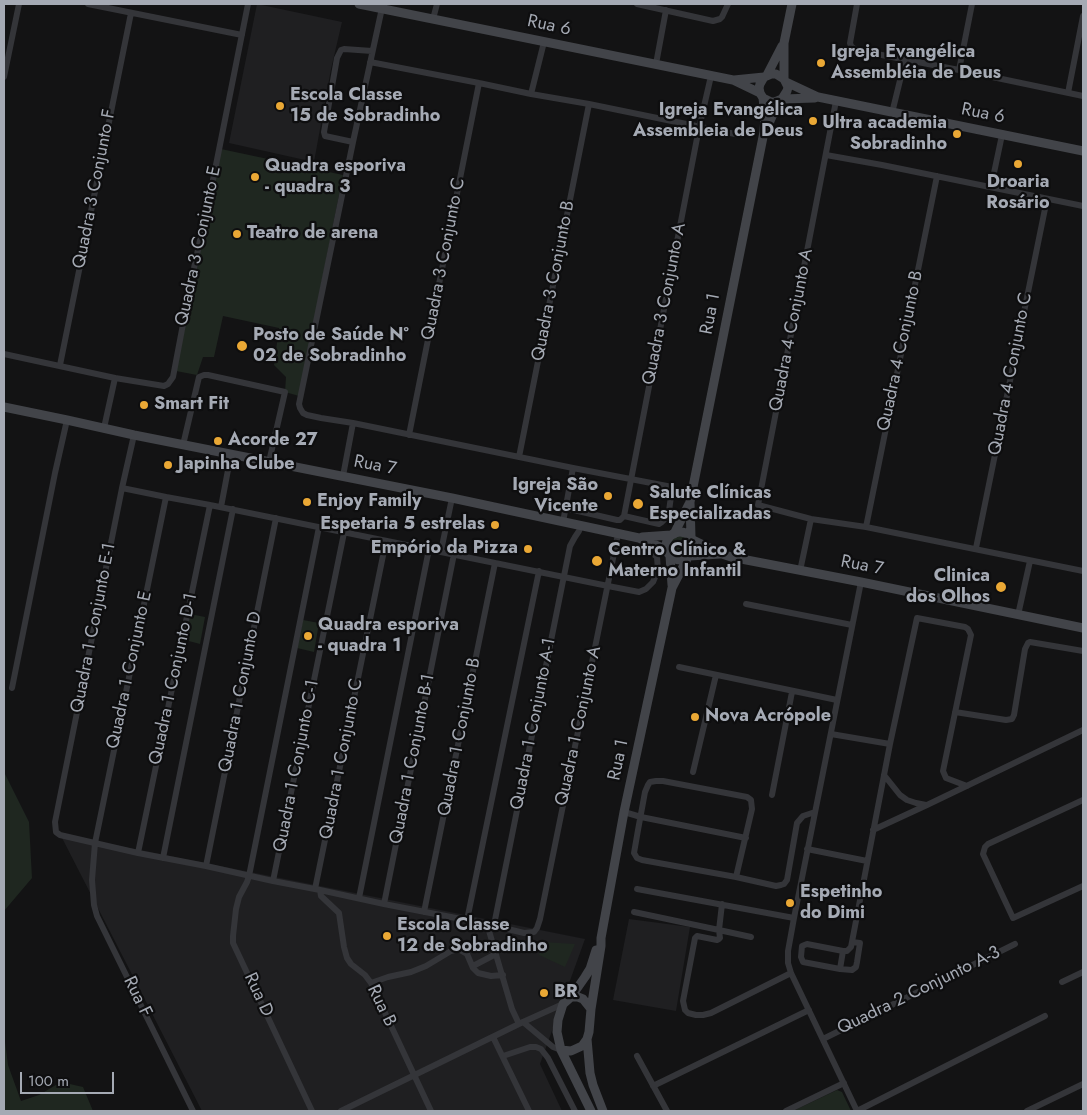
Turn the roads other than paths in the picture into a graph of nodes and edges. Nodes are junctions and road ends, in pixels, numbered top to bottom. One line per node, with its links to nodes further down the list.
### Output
1 (18, 4): 26 (street)
2 (88, 4): 13 (street)
3 (248, 4): 16 (street, Quadra 3 Conjunto E)
4 (359, 4): 11 (main road, Rua 6)
5 (437, 4): 15 (street)
6 (637, 4): 12 (street)
7 (728, 4): 12 (street)
8 (792, 4): 18 (main road)
9 (857, 4): 20 (street)
10 (972, 4): 23 (street)
11 (382, 8): 15 (main road, Rua 6); 19 (street)
12 (666, 10): 22 (street)
13 (131, 13): 16 (street); 51 (street, Quadra 3 Conjunto F)
14 (1083, 16): 30 (street)
15 (433, 19): 17 (main road, Rua 6)
16 (242, 35): 52 (street, Quadra 3 Conjunto E)
17 (544, 42): 22 (main road, Rua 6); 31 (street)
18 (784, 43): 25 (main road); 28 (main road)
19 (372, 51): 21 (street); 43 (street)
20 (905, 60): 23 (street); 38 (street)
21 (370, 62): 29 (street); 43 (street)
22 (656, 64): 24 (main road, Rua 6)
23 (958, 70): 30 (street)
24 (711, 76): 27 (main road, Rua 6); 39 (street, Quadra 3 Conjunto A)
25 (766, 76): 27 (main road, Rua 6); 28 (main road); 32 (main road)
26 (4, 77)
27 (733, 80): 32 (main road, Rua 6)
28 (785, 81): 34 (main road, Rua 6); 35 (main road)
29 (480, 83): 31 (street); 58 (street, Quadra 3 Conjunto C)
30 (1068, 93): 33 (street)
31 (531, 94): 37 (street)
32 (761, 95): 35 (main road); 40 (main road)
33 (1083, 96)
34 (818, 98): 35 (main road, Rua 6); 36 (main road, Rua 6)
35 (781, 100): 40 (main road)
36 (836, 101): 38 (main road, Rua 6); 45 (street, Quadra 4 Conjunto A)
37 (589, 104): 39 (street); 61 (street, Quadra 3 Conjunto B)
38 (892, 112): 42 (main road, Rua 6)
39 (699, 128): 41 (street); 65 (street, Quadra 3 Conjunto A)
40 (764, 132): 69 (main road, Rua 1)
41 (740, 135)
42 (1002, 135): 44 (main road, Rua 6); 47 (street)
43 (353, 142): 55 (street)
44 (1083, 151)
45 (826, 155): 46 (street); 76 (street, Quadra 4 Conjunto A)
46 (937, 176): 47 (street); 79 (street, Quadra 4 Conjunto B)
47 (991, 187): 48 (street)
48 (1047, 199): 49 (street); 88 (street, Quadra 4 Conjunto C)
49 (1083, 206)
50 (4, 354): 51 (street)
51 (60, 365): 52 (street)
52 (114, 378): 56 (street)
53 (4, 407): 54 (main road, Rua 7)
54 (67, 420): 56 (main road, Rua 7); 111 (street)
55 (353, 423): 58 (street); 64 (street)
56 (104, 428): 57 (main road, Rua 7)
57 (134, 435): 59 (main road, Rua 7); 66 (street, Quadra 1 Conjunto E-1)
58 (409, 436): 61 (street)
59 (183, 445): 60 (main road, Rua 7); 62 (street)
60 (231, 454): 62 (main road, Rua 7); 71 (street)
61 (519, 457): 63 (street)
62 (269, 462): 64 (main road, Rua 7)
63 (573, 468): 65 (street); 72 (street)
64 (343, 476): 68 (main road, Rua 7)
65 (630, 480): 74 (street, Quadra 3 Conjunto A); 74 (street)
66 (122, 488): 67 (street); 129 (street, Quadra 1 Conjunto E-1)
67 (166, 497): 70 (street); 129 (street, Quadra 1 Conjunto E)
68 (452, 498): 77 (main road, Rua 7); 90 (street)
69 (690, 502): 83 (main road); 85 (main road)
70 (210, 504): 71 (street); 131 (street, Quadra 1 Conjunto D-1)
71 (221, 507): 73 (street)
72 (565, 508): 74 (street); 77 (street)
73 (233, 509): 75 (street); 132 (street, Quadra 1 Conjunto D-1)
74 (624, 516)
75 (276, 518): 80 (street); 134 (street, Quadra 1 Conjunto D)
76 (811, 519): 79 (street); 97 (street)
77 (563, 522): 78 (main road, Rua 7)
78 (581, 526): 82 (main road, Rua 7); 100 (street, Quadra 1 Conjunto A-1)
79 (866, 526): 88 (street)
80 (319, 527): 81 (street); 135 (street, Quadra 1 Conjunto C-1)
81 (344, 533): 86 (street); 138 (street, Quadra 1 Conjunto C-1)
82 (618, 534): 84 (main road, Rua 7); 87 (street, Quadra 1 Conjunto A)
83 (673, 534): 84 (main road, Rua 7); 85 (main road); 91 (main road)
84 (639, 538): 91 (main road, Rua 7)
85 (692, 539): 93 (main road, Rua 7); 94 (main road)
86 (386, 541): 89 (street); 140 (street, Quadra 1 Conjunto C)
87 (616, 548): 102 (street, Quadra 1 Conjunto A); 102 (street)
88 (976, 548): 95 (street)
89 (429, 550): 90 (street); 142 (street, Quadra 1 Conjunto B-1)
90 (441, 551): 92 (street)
91 (668, 553): 94 (main road); 103 (main road, Rua 1)
92 (454, 554): 96 (street); 143 (street, Quadra 1 Conjunto B-1)
93 (722, 554): 94 (main road, Rua 7); 97 (main road, Rua 7)
94 (688, 557): 103 (main road, Rua 1)
95 (1030, 561): 98 (street); 105 (street)
96 (495, 563): 99 (street); 145 (street, Quadra 1 Conjunto B)
97 (800, 570): 101 (main road, Rua 7)
98 (1083, 571)
99 (539, 572): 100 (street); 148 (street, Quadra 1 Conjunto A-1)
100 (564, 576): 102 (street); 149 (street, Quadra 1 Conjunto A-1)
101 (861, 582): 105 (main road, Rua 7); 106 (street)
102 (608, 586): 149 (street, Quadra 1 Conjunto A)
103 (672, 588): 124 (main road, Rua 1)
104 (746, 604): 106 (street)
105 (1018, 615): 107 (main road, Rua 7)
106 (852, 625): 113 (street)
107 (1083, 628)
108 (1083, 651): 114 (street)
109 (678, 667): 110 (street)
110 (716, 675): 112 (street); 118 (street)
111 (12, 688)
112 (792, 692): 113 (street); 121 (street)
113 (837, 700): 116 (street)
114 (955, 712): 117 (street); 120 (street)
115 (1083, 730): 120 (street)
116 (830, 734): 117 (street); 125 (street)
117 (890, 744): 119 (street)
118 (693, 772)
119 (884, 775): 123 (street); 127 (street)
120 (966, 786): 123 (street)
121 (772, 795)
122 (1083, 800): 139 (street)
123 (927, 805): 127 (street)
124 (624, 812): 126 (street); 152 (main road, Rua 1)
125 (815, 812): 130 (street); 136 (street)
126 (641, 817): 128 (street); 128 (street); 136 (street)
127 (874, 830): 133 (street)
128 (746, 838): 136 (street)
129 (95, 843): 131 (street); 137 (street, Quadra 1 Conjunto E)
130 (807, 848): 133 (street); 147 (street)
131 (138, 853): 132 (street)
132 (163, 858): 134 (street)
133 (868, 861): 153 (street)
134 (206, 866): 135 (street)
135 (250, 876): 138 (street); 183 (street, Rua D)
136 (736, 877)
137 (92, 880): 182 (street, Rua F)
138 (273, 881): 140 (street)
139 (1083, 886)
140 (317, 889): 142 (street); 163 (street, Rua B)
141 (637, 889): 144 (street)
142 (359, 898): 143 (street)
143 (384, 904): 145 (street)
144 (722, 904): 147 (street); 150 (street)
145 (424, 912): 148 (street)
146 (634, 912): 150 (street)
147 (794, 918): 160 (street)
148 (467, 920): 149 (street)
149 (490, 924): 156 (street)
150 (719, 930): 151 (street); 160 (street)
151 (751, 937)
152 (601, 938): 164 (main road); 166 (main road)
153 (852, 942): 155 (street); 158 (street)
154 (1015, 944): 174 (street, Quadra 2 Conjunto A-3)
155 (842, 951): 158 (street); 158 (street)
156 (496, 954): 157 (street); 161 (street)
157 (473, 966): 161 (street); 163 (street)
158 (840, 969)
159 (1083, 972): 162 (street)
160 (791, 973): 167 (street)
161 (503, 976): 170 (street)
162 (1062, 982)
163 (371, 983): 178 (street, Rua B)
164 (570, 997): 165 (main road); 166 (main road)
165 (562, 1004): 169 (street); 175 (main road)
166 (591, 1010): 173 (main road)
167 (808, 1010): 174 (street); 181 (street)
168 (1044, 1016): 192 (street)
169 (534, 1017): 170 (street); 171 (street)
170 (521, 1023): 171 (street); 172 (street)
171 (533, 1031): 175 (street)
172 (493, 1037): 176 (street); 178 (street)
173 (587, 1039): 175 (main road); 189 (main road)
174 (822, 1039): 179 (street)
175 (561, 1050): 188 (main road)
176 (503, 1056): 186 (street); 187 (street)
177 (637, 1056): 181 (street)
178 (414, 1076): 184 (street); 185 (street, Rua B)
179 (844, 1083): 191 (street); 192 (street)
180 (1083, 1084): 193 (street)
181 (653, 1086): 190 (street)
182 (193, 1111)
183 (312, 1111)
184 (341, 1111)
185 (432, 1111)
186 (530, 1111)
187 (574, 1111)
188 (592, 1111)
189 (603, 1111)
190 (667, 1111)
191 (786, 1111)
192 (857, 1111)
193 (1027, 1111)

